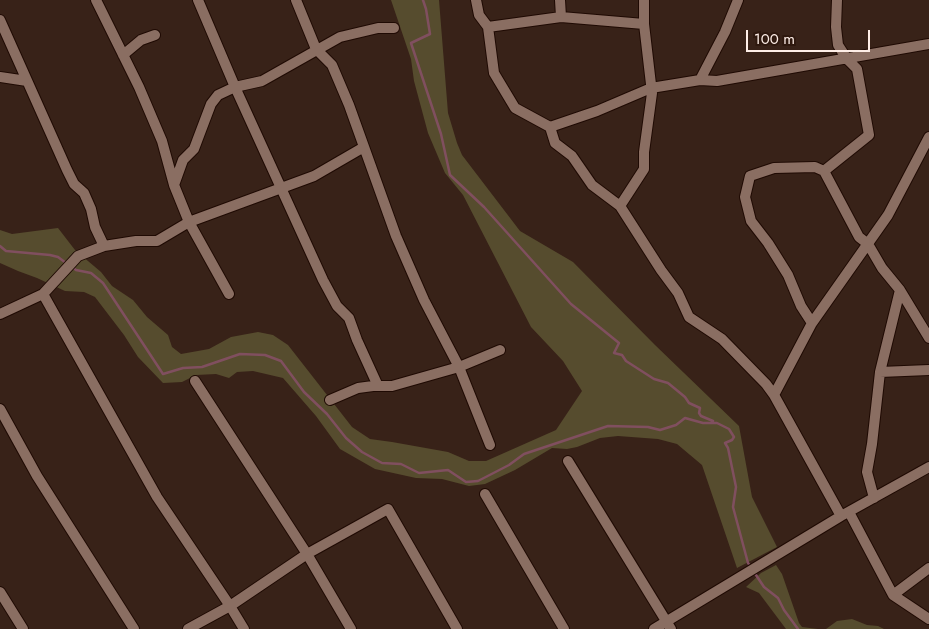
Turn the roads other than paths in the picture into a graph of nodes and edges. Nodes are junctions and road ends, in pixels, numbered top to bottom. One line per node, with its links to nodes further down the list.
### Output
1 (96, 0): 17 (street)
2 (198, 0): 22 (street)
3 (296, 0): 16 (street)
4 (476, 0): 12 (street)
5 (560, 0): 9 (street)
6 (644, 0): 11 (street)
7 (738, 0): 20 (street)
8 (837, 0): 18 (street)
9 (561, 16): 11 (street); 12 (street)
10 (0, 20): 21 (street)
11 (644, 24): 23 (street)
12 (488, 27): 24 (street)
13 (394, 28): 16 (street)
14 (155, 35): 17 (street)
15 (929, 44): 18 (street)
16 (316, 49): 22 (street); 26 (street)
17 (123, 55): 28 (street)
18 (847, 59): 20 (street); 27 (street)
19 (0, 77): 21 (street)
20 (700, 80): 23 (street)
21 (27, 81): 33 (street)
22 (235, 87): 28 (street); 29 (street)
23 (651, 88): 24 (street); 30 (street)
24 (550, 127): 30 (street)
25 (929, 137): 32 (street)
26 (364, 147): 29 (street); 41 (street)
27 (824, 171): 32 (street); 38 (street)
28 (174, 185): 31 (street)
29 (280, 187): 31 (street); 45 (street)
30 (620, 206): 46 (street)
31 (189, 222): 33 (street); 36 (street)
32 (868, 244): 34 (street); 38 (street)
33 (104, 246): 35 (street)
34 (900, 290): 39 (street); 43 (street)
35 (43, 294): 37 (street); 59 (street)
36 (229, 294)
37 (0, 314)
38 (812, 323): 46 (street)
39 (929, 338)
40 (500, 350): 41 (street)
41 (459, 366): 45 (street); 49 (street)
42 (929, 370): 43 (street)
43 (880, 372): 53 (street)
44 (195, 381): 55 (street)
45 (378, 386): 47 (street)
46 (774, 395): 54 (street)
47 (330, 400)
48 (0, 409): 63 (street)
49 (490, 445)
50 (568, 461): 61 (street)
51 (929, 467): 53 (street)
52 (485, 494): 68 (street)
53 (874, 498): 54 (street)
54 (845, 514): 58 (street); 61 (street)
55 (307, 554): 59 (street); 66 (street); 67 (street)
56 (929, 568): 58 (street)
57 (0, 592): 62 (street)
58 (893, 596): 60 (street)
59 (230, 606): 64 (street); 65 (street)
60 (929, 619)
61 (669, 625): 69 (street)
62 (23, 629)
63 (134, 629)
64 (188, 629)
65 (244, 629)
66 (352, 629)
67 (457, 629)
68 (564, 629)
69 (654, 629)

